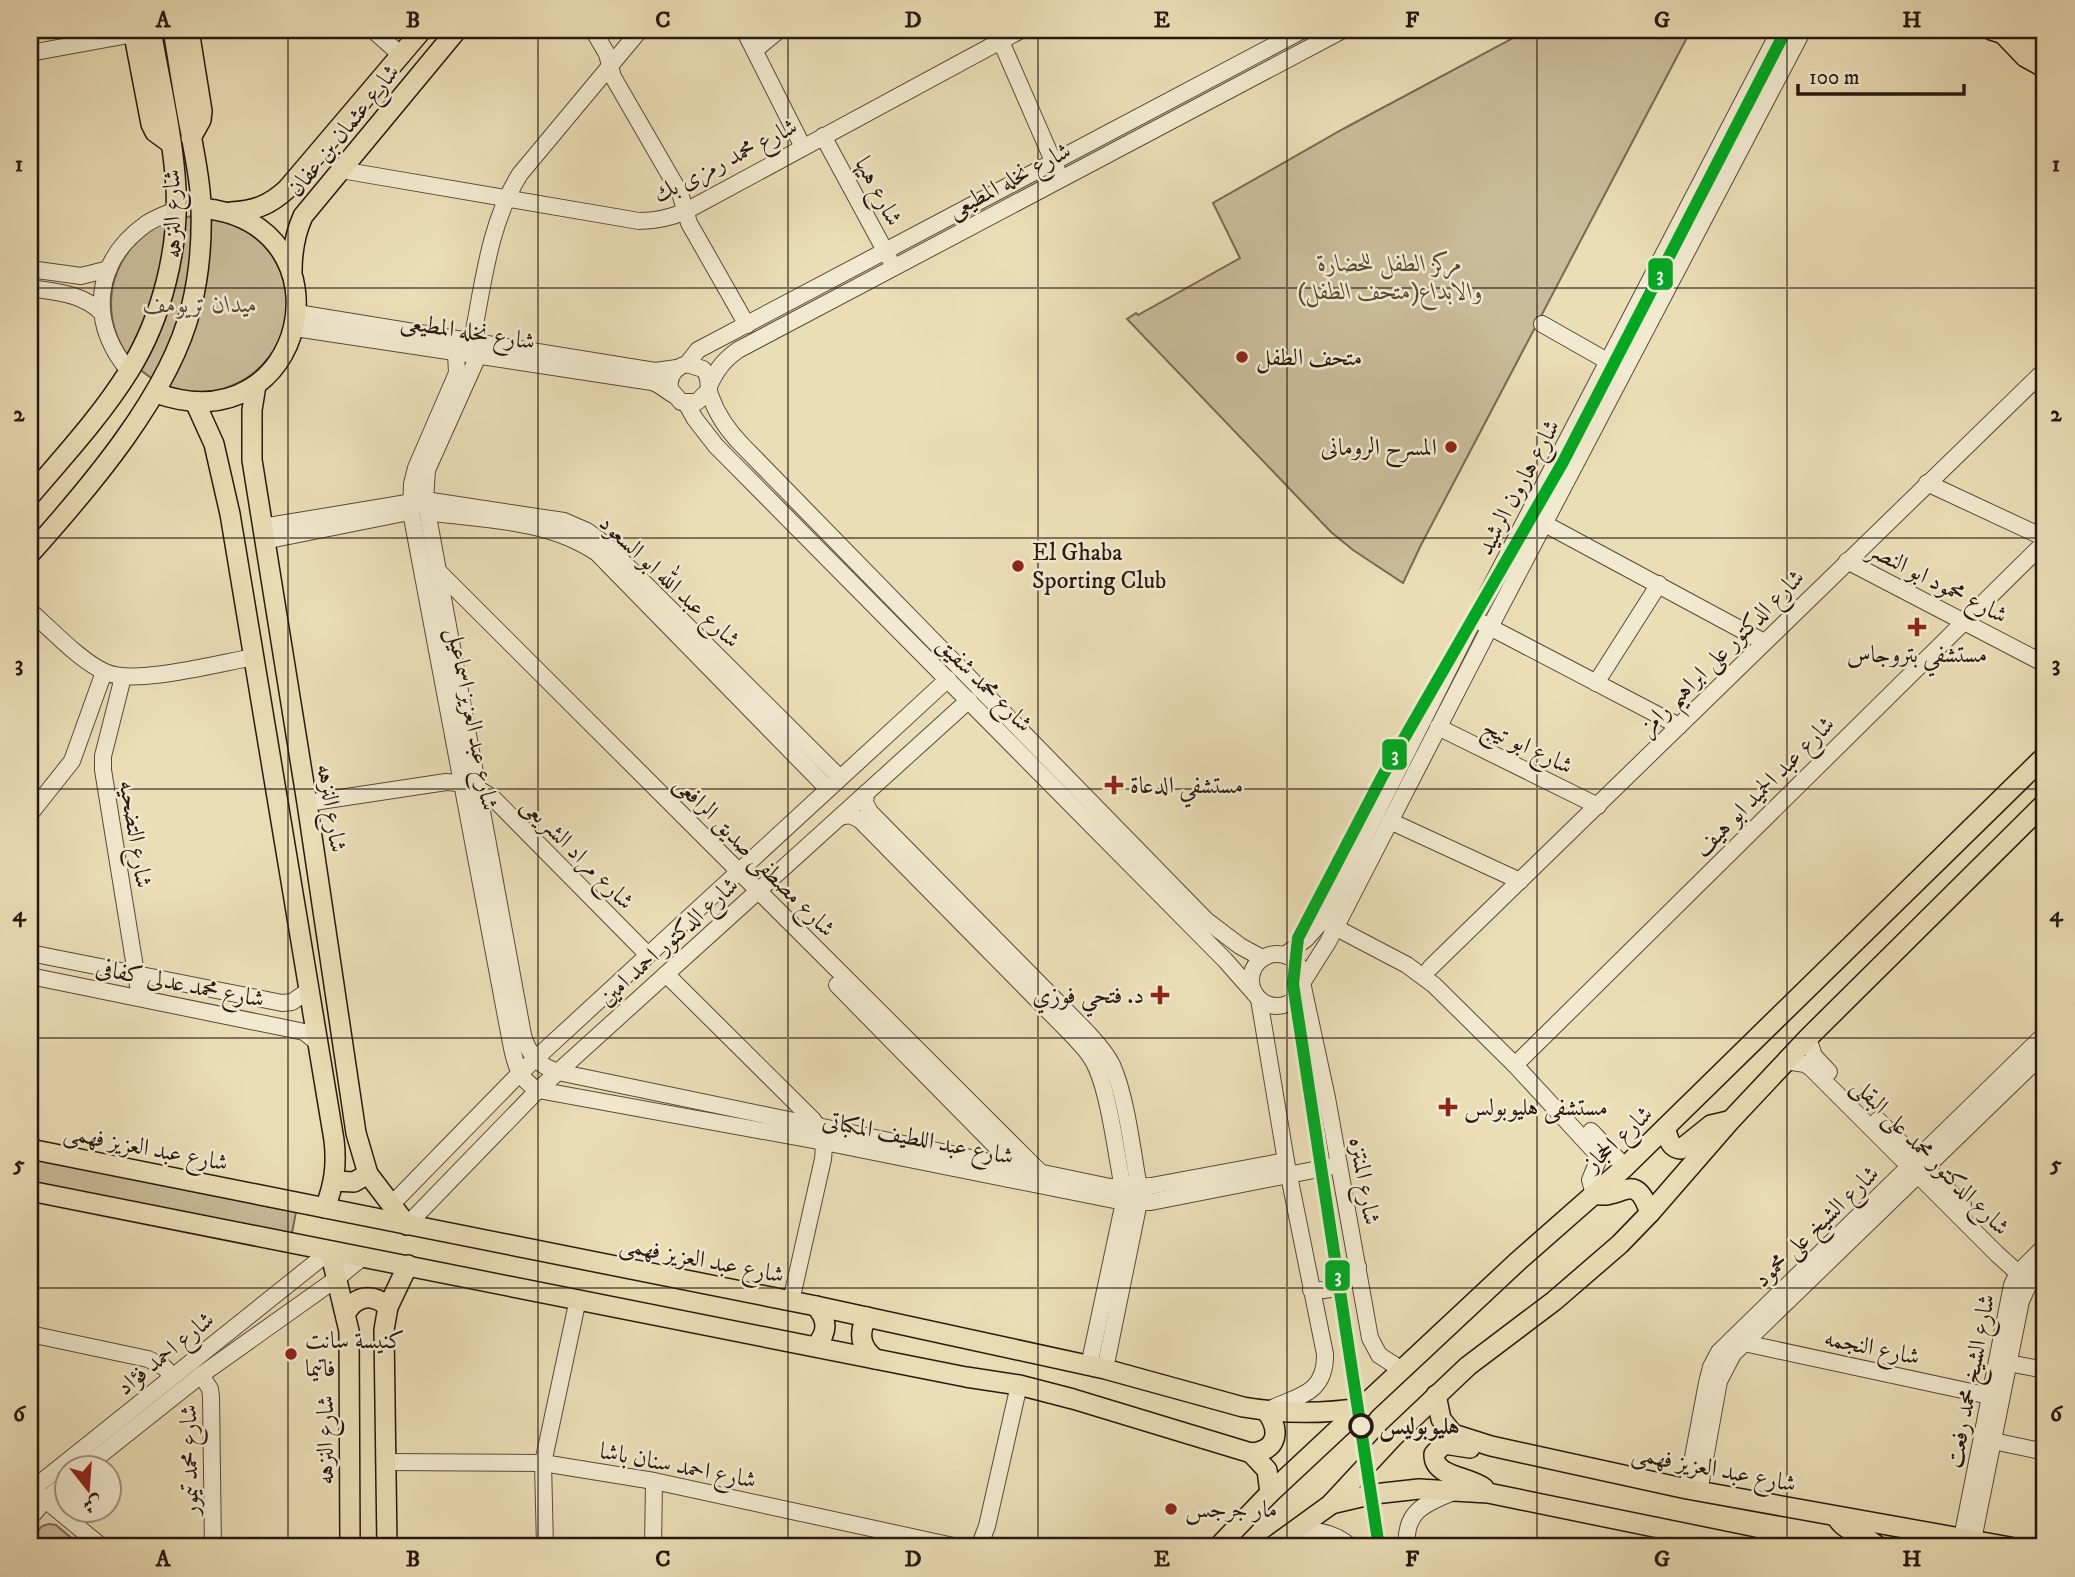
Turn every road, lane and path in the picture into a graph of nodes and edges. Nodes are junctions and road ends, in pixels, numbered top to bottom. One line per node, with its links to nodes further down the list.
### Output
1 (173, 30): 27 (main road)
2 (189, 30): 27 (main road, شارع النزهه)
3 (373, 30): 23 (street)
4 (422, 30): 23 (main road, شارع عثمان بن عفان)
5 (457, 30): 31 (main road, شارع عثمان بن عفان)
6 (593, 30): 24 (street)
7 (640, 30): 24 (street, شارع عبد العزيز اسماعيل)
8 (744, 30): 20 (street)
9 (779, 30): 20 (street)
10 (1021, 30): 18 (street, شارع محمد رمزى بك)
11 (1303, 30): 17 (street, شارع نخله المطيعى)
12 (1343, 30): 22 (street, شارع نخله المطيعى)
13 (1780, 30): 51 (street, شارع هارون الرشيد)
14 (1803, 30): 54 (street, شارع هارون الرشيد)
15 (140, 31): 21 (street); 28 (main road, شارع النزهه); 28 (main road, شارع النزهه)
16 (1997, 32): 19 (main road); 25 (main road)
17 (1283, 34): 22 (street); 30 (street, شارع نخله المطيعى)
18 (998, 35): 26 (street, شارع محمد رمزى بك); 30 (street)
19 (2045, 47)
20 (755, 50): 29 (street)
21 (30, 53)
22 (1297, 54): 32 (street, شارع نخله المطيعى)
23 (401, 55): 33 (main road, شارع عثمان بن عفان)
24 (610, 66): 34 (street, شارع عبد العزيز اسماعيل); 37 (street)
25 (2045, 68)
26 (823, 136): 29 (street, شارع محمد رمزى بك); 39 (street, شارع هيها)
27 (191, 138): 35 (main road, شارع النزهه)
28 (170, 143): 36 (main road, شارع النزهه)
29 (803, 147): 37 (street, شارع محمد رمزى بك)
30 (1053, 162): 32 (street); 39 (street, شارع نخله المطيعى)
31 (338, 173): 33 (main road); 34 (street, شارع محمد رمزى بك); 43 (main road, شارع عثمان بن عفان)
32 (1062, 178): 40 (street, شارع نخله المطيعى)
33 (287, 189): 38 (main road, شارع عثمان بن عفان)
34 (505, 199): 37 (street, شارع محمد رمزى بك); 49 (street, شارع عبد العزيز اسماعيل)
35 (201, 208): 38 (main road); 59 (main road, شارع النزهه)
36 (176, 210): 42 (street); 55 (main road, شارع النزهه)
37 (686, 211): 48 (street)
38 (230, 212): 43 (main road)
39 (885, 251): 40 (street, شارع هيها); 48 (street, شارع نخله المطيعى)
40 (894, 267): 58 (street, شارع نخله المطيعى)
41 (30, 269): 42 (street)
42 (109, 269): 45 (street)
43 (292, 272): 46 (main road)
44 (30, 288): 45 (street)
45 (102, 313): 55 (street)
46 (296, 321): 49 (street, شارع نخله المطيعى); 50 (street, شارع نخله المطيعى); 57 (main road)
47 (1542, 324): 51 (street)
48 (747, 325): 52 (street, شارع نخله المطيعى)
49 (475, 349): 50 (street, شارع نخله المطيعى); 56 (street, شارع نخله المطيعى); 66 (street, شارع عبد العزيز اسماعيل)
50 (456, 352): 66 (street, شارع عبد العزيز اسماعيل)
51 (1609, 362): 54 (street); 75 (street, شارع هارون الرشيد)
52 (682, 366): 56 (street, شارع نخله المطيعى); 58 (street); 60 (street)
53 (2045, 369): 64 (street, شارع الدكتور على ابراهيم رامز)
54 (1625, 370): 67 (street, شارع هارون الرشيد)
55 (129, 371): 65 (main road)
56 (653, 376): 60 (street, شارع نخله المطيعى)
57 (256, 385): 61 (main road); 68 (main road, شارع النزهه)
58 (709, 387): 60 (street); 62 (street, شارع محمد شفيق)
59 (156, 393): 61 (main road); 70 (main road)
60 (679, 399): 63 (street, شارع محمد شفيق)
61 (195, 402): 79 (main road)
62 (717, 411): 63 (street); 107 (street, شارع محمد شفيق)
63 (698, 424): 83 (street, شارع محمد شفيق)
64 (1927, 483): 69 (street); 71 (street, شارع الدكتور على ابراهيم رامز)
65 (30, 496)
66 (418, 506): 68 (street, شارع عبد الله ابو السعود); 72 (street, شارع عبد العزيز اسماعيل); 91 (street, شارع عبد الله ابو السعود); 92 (street, شارع عبد العزيز اسماعيل)
67 (1545, 524): 73 (street); 77 (street, شارع هارون الرشيد)
68 (263, 534): 94 (main road, شارع النزهه)
69 (2045, 540): 76 (street, شارع عبد الحميد ابو هيف)
70 (30, 554)
71 (1847, 561): 76 (street, شارع محمود ابو النصر); 78 (street, شارع الدكتور على ابراهيم رامز)
72 (440, 578): 92 (street, شارع عبد العزيز اسماعيل); 100 (street, شارع مصطفى صديق الرافعى)
73 (1659, 584): 78 (street); 84 (street)
74 (30, 611): 81 (street)
75 (1474, 619): 77 (street); 103 (street, شارع هارون الرشيد)
76 (1963, 621): 80 (street, شارع محمود ابو النصر); 121 (street, شارع عبد الحميد ابو هيف)
77 (1490, 627): 84 (street); 87 (street, شارع هارون الرشيد)
78 (1765, 642): 86 (street, شارع الدكتور على ابراهيم رامز)
79 (254, 657): 82 (street); 113 (main road)
80 (2045, 664)
81 (103, 672): 82 (street); 89 (street)
82 (123, 677): 90 (street, شارع التضحيه)
83 (948, 678): 85 (street, شارع محمد شفيق); 91 (street, شارع الدكتور احمد امين)
84 (1596, 683): 86 (street)
85 (969, 700): 93 (street, شارع الدكتور احمد امين); 114 (street, شارع محمد شفيق)
86 (1679, 726): 96 (street, شارع الدكتور على ابراهيم رامز)
87 (1438, 727): 96 (street, شارع ابو تيج); 99 (street, شارع هارون الرشيد)
88 (2045, 757): 127 (main road, شارع الحجاز)
89 (72, 761): 90 (street); 97 (street)
90 (103, 770): 109 (street, شارع التضحيه)
91 (834, 783): 100 (street, شارع الدكتور احمد امين)
92 (470, 785): 94 (street); 105 (street, شارع مراد الشريعى); 120 (street, شارع عبد العزيز اسماعيل); 124 (street, شارع عبد العزيز اسماعيل)
93 (866, 793): 98 (street, شارع الدكتور احمد امين); 142 (street)
94 (307, 803): 137 (main road, شارع النزهه)
95 (2045, 803): 117 (main road)
96 (1598, 806): 101 (street, شارع الدكتور على ابراهيم رامز)
97 (30, 814)
98 (840, 817): 102 (street, شارع الدكتور احمد امين); 142 (street)
99 (1390, 821): 101 (street); 103 (street, شارع هارون الرشيد)
100 (735, 875): 102 (street, شارع مصطفى صديق الرافعى); 105 (street, شارع الدكتور احمد امين)
101 (1520, 881): 108 (street, شارع الدكتور على ابراهيم رامز)
102 (754, 894): 110 (street, شارع الدكتور احمد امين); 128 (street, شارع مصطفى صديق الرافعى); 136 (street, شارع مصطفى صديق الرافعى)
103 (1331, 920): 106 (street, شارع هارون الرشيد); 108 (street); 112 (street, شارع هارون الرشيد); 121 (street)
104 (30, 953): 109 (street, شارع محمد عدلى كفافى)
105 (648, 955): 120 (street, شارع الدكتور احمد امين)
106 (1284, 955): 107 (street); 112 (street)
107 (1262, 958): 114 (street)
108 (1430, 968): 121 (street)
109 (136, 974): 113 (street, شارع محمد عدلى كفافى); 115 (street, شارع التضحيه)
110 (666, 975): 123 (street, شارع الدكتور احمد امين); 129 (street)
111 (30, 976): 115 (street, شارع محمد عدلى كفافى)
112 (1304, 983): 114 (street); 132 (street, شارع المنتزه)
113 (309, 990): 118 (main road)
114 (1257, 997): 135 (street)
115 (140, 998): 118 (street, شارع محمد عدلى كفافى)
116 (2045, 1034): 134 (street, شارع الشيخ على محمود)
117 (1808, 1038): 122 (main road); 134 (street, شارع الدكتور محمد على البقلى)
118 (318, 1044): 139 (main road)
119 (2045, 1052): 134 (street, شارع الشيخ على محمود)
120 (535, 1059): 123 (street); 124 (street, شارع الدكتور احمد امين)
121 (1518, 1061): 133 (street); 141 (street)
122 (1786, 1061): 126 (main road); 134 (street, شارع الدكتور محمد على البقلى)
123 (558, 1072): 125 (street, شارع الدكتور احمد امين); 129 (street, شارع عبد اللطيف المكباتى)
124 (520, 1073): 125 (street); 143 (street, شارع الدكتور احمد امين)
125 (538, 1090): 129 (street, شارع عبد اللطيف المكباتى); 146 (street, شارع الدكتور احمد امين)
126 (1730, 1121): 127 (main road); 145 (main road)
127 (1665, 1128): 133 (main road, شارع الحجاز)
128 (982, 1131): 131 (street); 138 (street, شارع مصطفى صديق الرافعى)
129 (821, 1134): 131 (street, شارع عبد اللطيف المكباتى); 138 (street, شارع عبد اللطيف المكباتى); 156 (street)
130 (30, 1149): 144 (main road, شارع عبد العزيز فهمى)
131 (970, 1158): 138 (street, شارع عبد اللطيف المكباتى)
132 (1339, 1165): 135 (street, شارع عبد اللطيف المكباتى); 151 (street, شارع المنتزه)
133 (1625, 1167): 141 (main road, شارع الحجاز)
134 (1918, 1167): 152 (street, شارع الدكتور محمد على البقلى); 162 (street, شارع الشيخ على محمود); 186 (street, شارع الشيخ على محمود)
135 (1287, 1168): 142 (street, شارع عبد اللطيف المكباتى); 154 (street)
136 (1040, 1172): 138 (street, شارع عبد اللطيف المكباتى); 142 (street, شارع عبد اللطيف المكباتى)
137 (368, 1174): 139 (main road); 143 (main road, شارع النزهه)
138 (1016, 1174): 142 (street, شارع عبد اللطيف المكباتى)
139 (334, 1181): 144 (main road)
140 (30, 1191): 148 (main road)
141 (1594, 1194): 145 (main road); 167 (main road, شارع الحجاز)
142 (1131, 1195): 166 (street)
143 (391, 1205): 146 (main road, شارع النزهه)
144 (325, 1209): 146 (main road, شارع عبد العزيز فهمى)
145 (1650, 1213): 172 (main road)
146 (407, 1225): 156 (main road, شارع عبد العزيز فهمى)
147 (2045, 1246): 152 (street, شارع الشيخ محمد رفعت)
148 (330, 1251): 149 (main road); 153 (main road, شارع النزهه); 170 (street, شارع احمد فؤاد)
149 (363, 1257): 150 (main road); 153 (street, شارع احمد فؤاد)
150 (408, 1265): 155 (main road); 158 (main road)
151 (1358, 1267): 154 (street); 167 (street, شارع المنتزه)
152 (2036, 1272): 165 (street, شارع الشيخ محمد رفعت); 173 (street, شارع الشيخ محمد رفعت)
153 (336, 1279): 159 (main road, شارع النزهه); 169 (street, شارع احمد فؤاد)
154 (1311, 1290): 175 (street)
155 (578, 1299): 163 (main road); 182 (street)
156 (791, 1301): 157 (main road, شارع عبد العزيز فهمى)
157 (816, 1306): 160 (main road, شارع عبد العزيز فهمى); 163 (main road)
158 (388, 1307): 159 (main road); 181 (main road)
159 (346, 1313): 199 (main road, شارع النزهه)
160 (867, 1317): 164 (main road); 166 (main road, شارع عبد العزيز فهمى)
161 (30, 1334): 170 (street)
162 (1744, 1343): 173 (street, شارع النجمه); 186 (street, شارع الشيخ على محمود)
163 (816, 1346): 164 (main road)
164 (875, 1359): 171 (main road)
165 (2008, 1363): 168 (street); 176 (street, شارع الشيخ محمد رفعت)
166 (1097, 1367): 175 (main road, شارع عبد العزيز فهمى)
167 (1402, 1370): 174 (main road, شارع الحجاز)
168 (2045, 1370)
169 (201, 1375): 180 (street, شارع احمد فؤاد); 198 (street, شارع محمد تيمور)
170 (172, 1376): 184 (street, شارع احمد فؤاد)
171 (1019, 1385): 179 (main road); 204 (street)
172 (1436, 1395): 177 (main road, شارع عبد العزيز فهمى); 191 (main road)
173 (1990, 1396): 195 (street, شارع الشيخ محمد رفعت)
174 (1362, 1408): 175 (main road, شارع عبد العزيز فهمى); 187 (main road, شارع الحجاز)
175 (1265, 1411): 179 (main road)
176 (1993, 1441): 178 (street); 195 (street, شارع الشيخ محمد رفعت)
177 (1492, 1446): 186 (main road, شارع عبد العزيز فهمى); 188 (main road)
178 (2045, 1452)
179 (1251, 1453): 187 (main road)
180 (102, 1454)
181 (385, 1462): 182 (street, شارع احمد سنان باشا); 200 (main road)
182 (543, 1463): 183 (street, شارع احمد سنان باشا); 201 (street)
183 (654, 1481): 202 (street); 203 (street, شارع احمد سنان باشا)
184 (30, 1489): 190 (street)
185 (1457, 1490): 188 (main road); 191 (main road); 207 (street)
186 (1693, 1490): 192 (main road, شارع عبد العزيز فهمى)
187 (1270, 1493): 205 (main road, شارع الحجاز)
188 (1488, 1493): 194 (main road)
189 (52, 1494): 190 (street)
190 (45, 1500): 193 (street); 197 (street)
191 (1330, 1505): 196 (main road)
192 (1837, 1517): 195 (main road, شارع عبد العزيز فهمى); 209 (main road)
193 (30, 1518)
194 (1668, 1539): 208 (main road)
195 (1968, 1539): 210 (main road, شارع عبد العزيز فهمى)
196 (1274, 1544): 206 (street)
197 (102, 1547)
198 (213, 1547)
199 (350, 1547)
200 (387, 1547)
201 (545, 1547)
202 (653, 1547)
203 (958, 1547)
204 (979, 1547)
205 (1218, 1547)
206 (1351, 1547)
207 (1407, 1547)
208 (1752, 1547)
209 (1878, 1547)
210 (2010, 1547)

